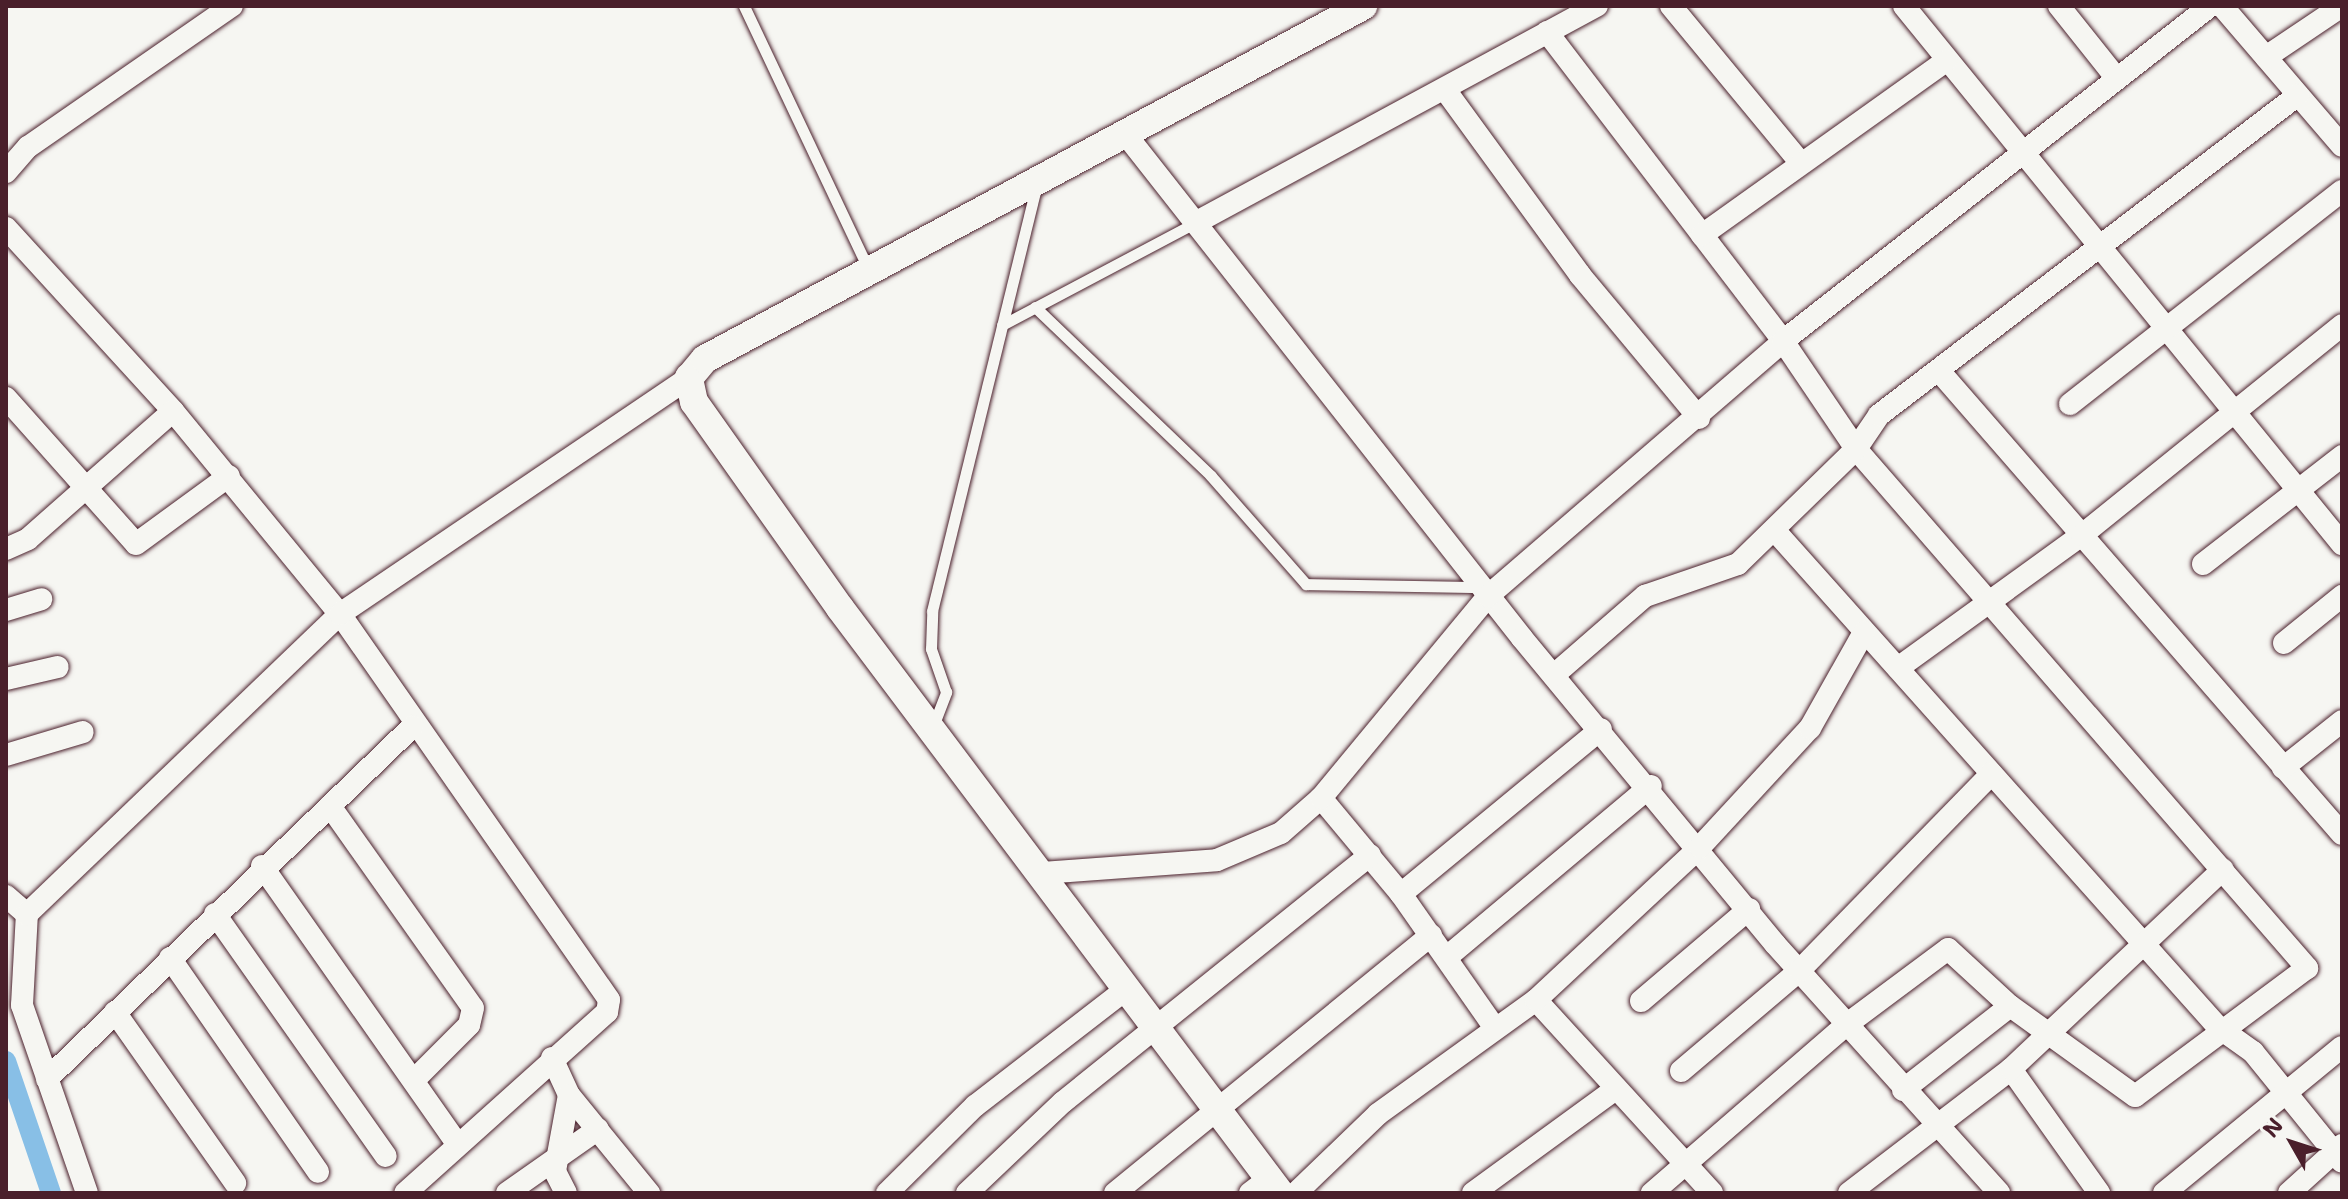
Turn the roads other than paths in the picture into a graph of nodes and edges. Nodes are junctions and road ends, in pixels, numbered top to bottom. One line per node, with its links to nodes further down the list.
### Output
1 (232, 6): 21 (street)
2 (744, 6): 28 (lane)
3 (1363, 6): 17 (street)
4 (1597, 6): 11 (street)
5 (1671, 6): 20 (street)
6 (1904, 6): 13 (street)
7 (2059, 6): 14 (street)
8 (2210, 6): 14 (street)
9 (2222, 6): 12 (street)
10 (2339, 14): 12 (street)
11 (1547, 32): 15 (street); 26 (street)
12 (2266, 57): 16 (street)
13 (1946, 61): 19 (street); 20 (street)
14 (2114, 75): 19 (street)
15 (1446, 91): 24 (street); 40 (street)
16 (2298, 95): 18 (street); 27 (street)
17 (1127, 136): 22 (street); 24 (street)
18 (2342, 146)
19 (2020, 154): 27 (street); 33 (street)
20 (1800, 162): 26 (street)
21 (6, 172)
22 (1037, 185): 28 (street); 30 (lane)
23 (2342, 191): 32 (street)
24 (1195, 223): 29 (lane); 51 (street)
25 (6, 228): 38 (street)
26 (1702, 235): 33 (street)
27 (2095, 249): 32 (street); 34 (street)
28 (871, 272): 35 (street)
29 (1035, 307): 30 (lane); 51 (lane)
30 (1002, 325): 65 (lane)
31 (2342, 325): 39 (street)
32 (2163, 329): 37 (street); 39 (street)
33 (1783, 341): 40 (street); 41 (street)
34 (1940, 372): 41 (street); 47 (street)
35 (689, 378): 56 (street); 65 (street)
36 (6, 398): 44 (street)
37 (2070, 404)
38 (173, 411): 43 (street); 44 (street)
39 (2231, 412): 45 (street); 47 (street)
40 (1699, 418): 51 (street)
41 (1856, 449): 46 (street); 54 (street)
42 (2342, 456): 45 (street)
43 (229, 476): 44 (street); 56 (street)
44 (85, 484): 49 (street)
45 (2297, 492): 48 (street); 50 (street)
46 (1776, 532): 57 (street); 61 (street)
47 (2082, 535): 54 (street); 69 (street)
48 (2342, 544)
49 (6, 549)
50 (2203, 564)
51 (1484, 591): 61 (street); 72 (street)
52 (2342, 596): 58 (street)
53 (41, 599): 55 (street)
54 (1984, 601): 60 (street); 78 (street)
55 (6, 610)
56 (340, 614): 64 (street); 83 (street)
57 (1864, 632): 60 (street); 75 (street)
58 (2284, 643)
59 (58, 667): 62 (street)
60 (1898, 668): 70 (street)
61 (1554, 675): 66 (street)
62 (6, 679)
63 (2342, 721): 69 (street)
64 (413, 726): 73 (street); 101 (street)
65 (932, 729): 79 (street)
66 (1601, 729): 71 (street); 80 (street)
67 (83, 732): 68 (street)
68 (6, 755)
69 (2283, 768): 74 (street)
70 (1991, 774): 86 (street); 89 (street)
71 (1651, 786): 75 (street); 87 (street)
72 (1321, 798): 76 (street); 79 (street)
73 (330, 806): 77 (street); 105 (street)
74 (2342, 834)
75 (1700, 847): 82 (street); 91 (street)
76 (1370, 855): 80 (street); 97 (street)
77 (262, 866): 84 (street); 105 (street)
78 (2223, 869): 86 (street); 98 (street)
79 (1042, 873): 90 (street)
80 (1401, 894): 85 (street)
81 (6, 896): 83 (street)
82 (1749, 909): 89 (street); 92 (street)
83 (27, 914): 104 (street)
84 (215, 914): 88 (street); 116 (street)
85 (1431, 935): 87 (street); 110 (street)
86 (2142, 939): 98 (street); 99 (street)
87 (1447, 957): 95 (street)
88 (170, 958): 94 (street); 118 (street)
89 (1800, 970): 96 (street); 103 (street)
90 (1125, 990): 97 (street); 127 (street)
91 (1536, 1000): 95 (street); 106 (street)
92 (1641, 1001)
93 (2010, 1006): 96 (street); 99 (street); 107 (street)
94 (115, 1012): 104 (street); 119 (street)
95 (1492, 1024): 130 (street)
96 (1846, 1025): 107 (street); 117 (street)
97 (1153, 1026): 110 (street); 128 (street)
98 (2224, 1032): 99 (street); 109 (street)
99 (2048, 1034): 102 (street)
100 (2342, 1047): 109 (street)
101 (552, 1058): 108 (street); 113 (street)
102 (2011, 1069): 112 (street); 135 (street)
103 (1681, 1071)
104 (47, 1079): 122 (street)
105 (414, 1080): 113 (street)
106 (1614, 1090): 117 (street); 131 (street)
107 (1903, 1090): 112 (street)
108 (569, 1095): 111 (street); 114 (street)
109 (2285, 1095): 115 (street); 136 (street)
110 (1220, 1114): 120 (street); 129 (street)
111 (598, 1129): 114 (street); 126 (street)
112 (1937, 1129): 121 (street); 134 (street)
113 (457, 1143): 123 (street)
114 (559, 1149): 124 (street); 125 (street)
115 (2339, 1153): 137 (street)
116 (386, 1156)
117 (1685, 1164): 132 (street); 133 (street)
118 (318, 1172)
119 (235, 1183)
120 (1267, 1188)
121 (1850, 1192)
122 (87, 1193)
123 (405, 1193)
124 (507, 1193)
125 (566, 1193)
126 (649, 1193)
127 (887, 1193)
128 (967, 1193)
129 (1115, 1193)
130 (1296, 1193)
131 (1473, 1193)
132 (1652, 1193)
133 (1712, 1193)
134 (1999, 1193)
135 (2099, 1193)
136 (2164, 1193)
137 (2289, 1193)

